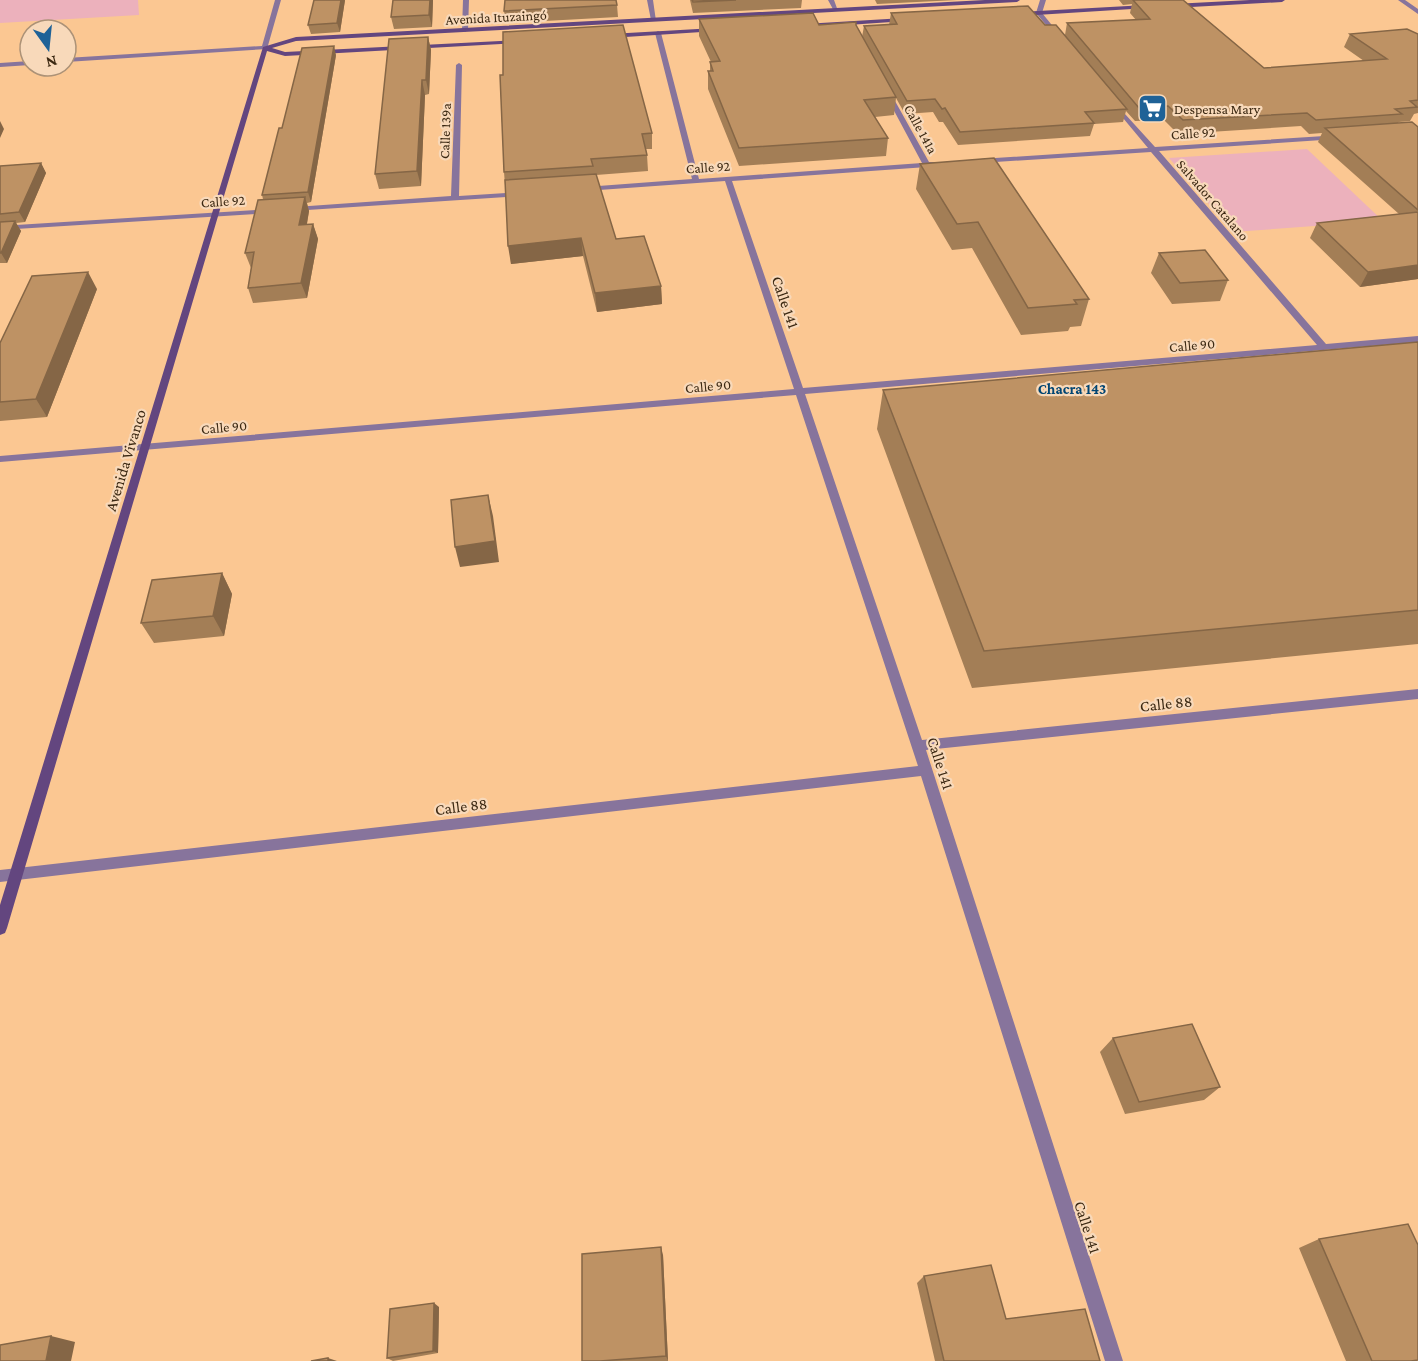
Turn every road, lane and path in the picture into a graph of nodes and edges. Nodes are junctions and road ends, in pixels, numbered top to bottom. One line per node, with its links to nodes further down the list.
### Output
1 (278, 0): 24 (street, Avenida Vivanco)
2 (466, 0): 18 (street)
3 (650, 0): 15 (street)
4 (831, 0): 11 (street)
5 (1017, 0): 11 (main road, Avenida Ituzaingó)
6 (1043, 0): 13 (street)
7 (1282, 0): 9 (main road)
8 (1401, 0): 12 (street)
9 (1166, 6)
10 (1155, 7): 13 (main road)
11 (837, 10): 15 (main road, Avenida Ituzaingó)
12 (1418, 12)
13 (1039, 13): 14 (main road); 23 (street)
14 (1016, 14)
15 (654, 20): 18 (main road, Avenida Ituzaingó)
16 (914, 20): 17 (main road)
17 (796, 26)
18 (465, 30): 24 (main road, Avenida Ituzaingó)
19 (727, 30): 20 (main road)
20 (657, 33): 21 (main road); 37 (street)
21 (599, 37)
22 (530, 40): 24 (main road, Avenida Ituzaingó)
23 (1061, 40)
24 (265, 48): 25 (street, Avenida Ituzaingó); 41 (main road, Avenida Vivanco)
25 (78, 59)
26 (18, 63): 27 (street)
27 (0, 64)
28 (459, 65): 40 (street, Calle 139a)
29 (883, 86): 35 (street, Calle 141a)
30 (1106, 95): 32 (street, Salvador Catalano)
31 (1341, 136): 32 (street, Calle 92)
32 (1151, 149): 33 (street, Calle 92); 44 (street, Salvador Catalano)
33 (974, 162)
34 (950, 163): 35 (street, Calle 92)
35 (927, 165): 36 (street, Calle 92)
36 (728, 179): 37 (street, Calle 92); 45 (street, Calle 141)
37 (696, 181): 38 (street, Calle 92)
38 (581, 189)
39 (524, 193): 40 (street, Calle 92)
40 (455, 198): 41 (street, Calle 92)
41 (214, 215): 42 (street, Calle 92); 46 (main road, Avenida Vivanco)
42 (0, 228)
43 (1418, 339): 44 (street, Calle 90)
44 (1323, 347): 45 (street, Calle 90)
45 (799, 392): 46 (street, Calle 90); 49 (street, Calle 141)
46 (146, 447): 47 (street, Calle 90); 51 (main road, Avenida Vivanco)
47 (0, 459)
48 (1418, 693): 49 (street, Calle 88)
49 (918, 746): 50 (street, Calle 141)
50 (926, 770): 51 (street, Calle 88); 54 (street, Calle 141)
51 (18, 874): 52 (street, Calle 88); 53 (main road, Avenida Vivanco)
52 (0, 876)
53 (0, 928)
54 (1114, 1361)

